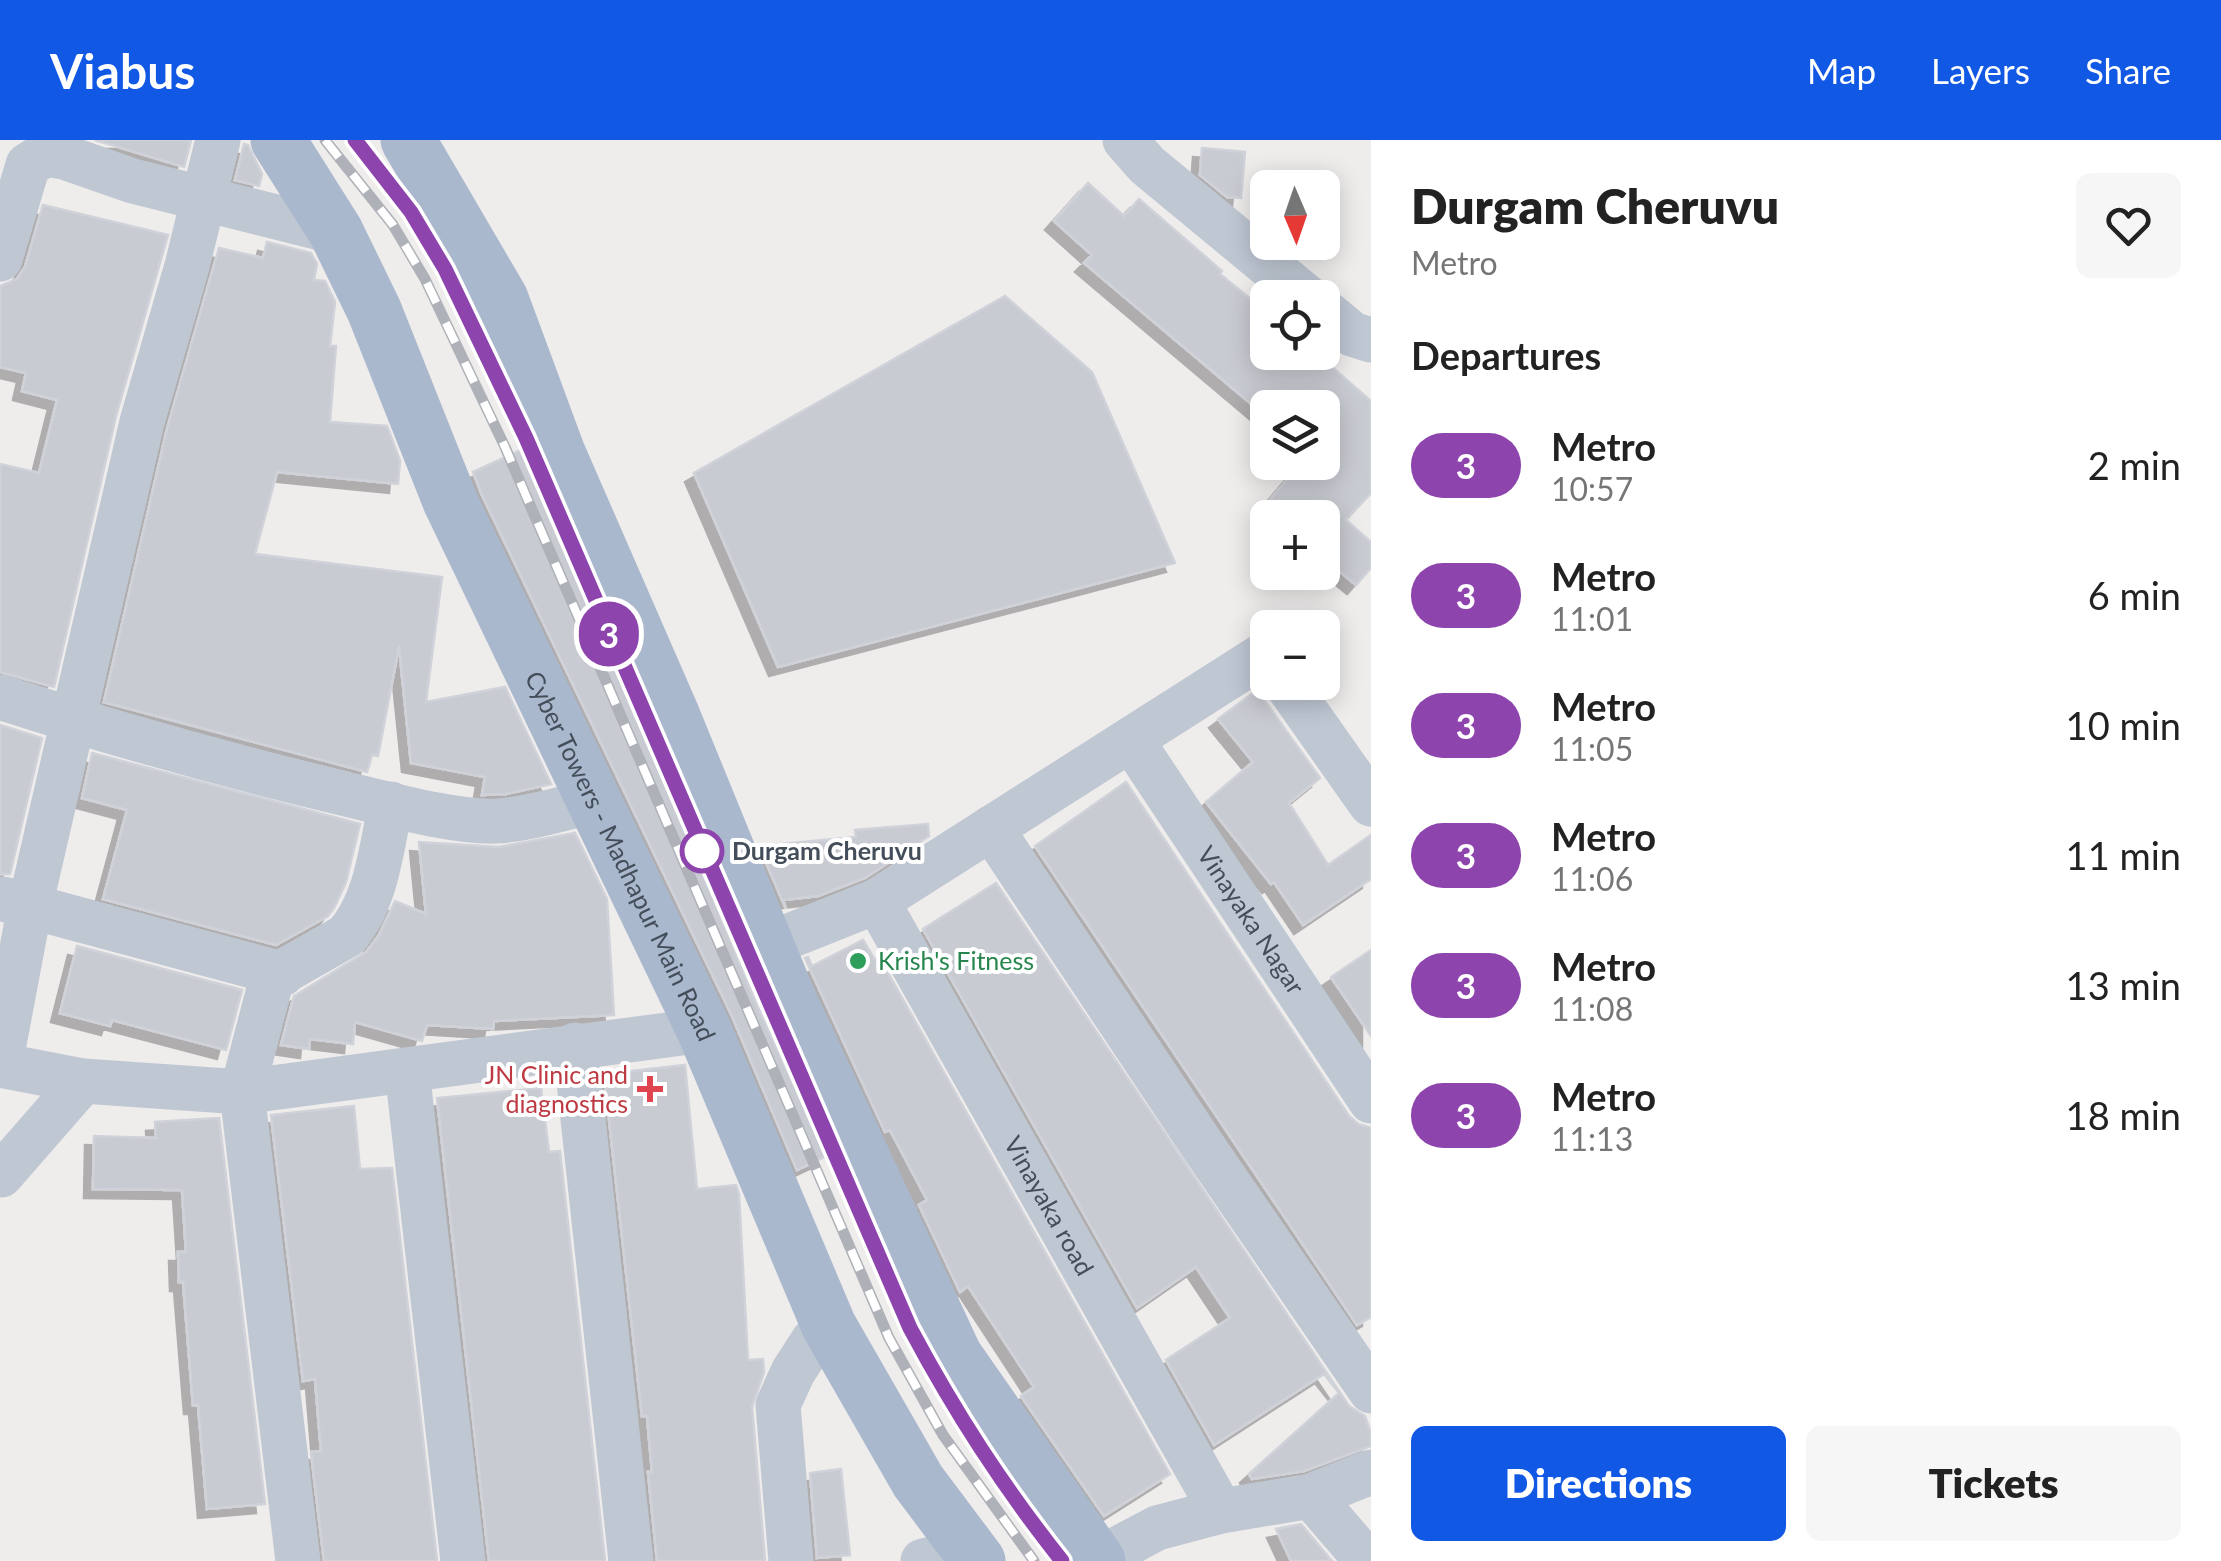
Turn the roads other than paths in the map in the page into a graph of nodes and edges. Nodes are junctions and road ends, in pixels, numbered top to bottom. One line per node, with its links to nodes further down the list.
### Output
1 (218, 140): 5 (street)
2 (278, 140): 6 (main road, Cyber Towers - Madhapur Main Road)
3 (408, 140): 22 (main road)
4 (1139, 148): 8 (street)
5 (204, 198): 6 (street); 7 (street); 14 (street)
6 (336, 232): 16 (main road, Cyber Towers - Madhapur Main Road)
7 (0, 258)
8 (1288, 280)
9 (1340, 324): 10 (street)
10 (1371, 340)
11 (1250, 674): 15 (street)
12 (0, 697): 14 (street)
13 (1298, 700): 18 (street)
14 (74, 721): 17 (street); 21 (street)
15 (1132, 741): 19 (street); 30 (street, Vinayaka Nagar)
16 (594, 801): 17 (street); 24 (main road, Cyber Towers - Madhapur Main Road)
17 (392, 804): 23 (street)
18 (1371, 804)
19 (992, 828): 20 (street); 33 (street)
20 (876, 901): 22 (street); 36 (street, Vinayaka road)
21 (15, 902): 23 (street); 26 (street)
22 (767, 945): 42 (main road)
23 (282, 974): 29 (street)
24 (704, 1030): 25 (street); 32 (main road, Cyber Towers - Madhapur Main Road)
25 (575, 1045): 27 (street); 40 (street)
26 (0, 1065): 28 (street)
27 (406, 1070): 29 (street); 39 (street)
28 (83, 1082): 29 (street); 31 (street)
29 (242, 1092): 38 (street)
30 (1371, 1102)
31 (2, 1176)
32 (829, 1326): 37 (main road, Cyber Towers - Madhapur Main Road); 41 (street)
33 (1371, 1391)
34 (1371, 1472): 35 (street)
35 (1311, 1496): 36 (street); 43 (street)
36 (1222, 1511): 42 (street)
37 (956, 1557)
38 (298, 1561)
39 (463, 1561)
40 (631, 1561)
41 (791, 1561)
42 (1097, 1561)
43 (1367, 1561)

